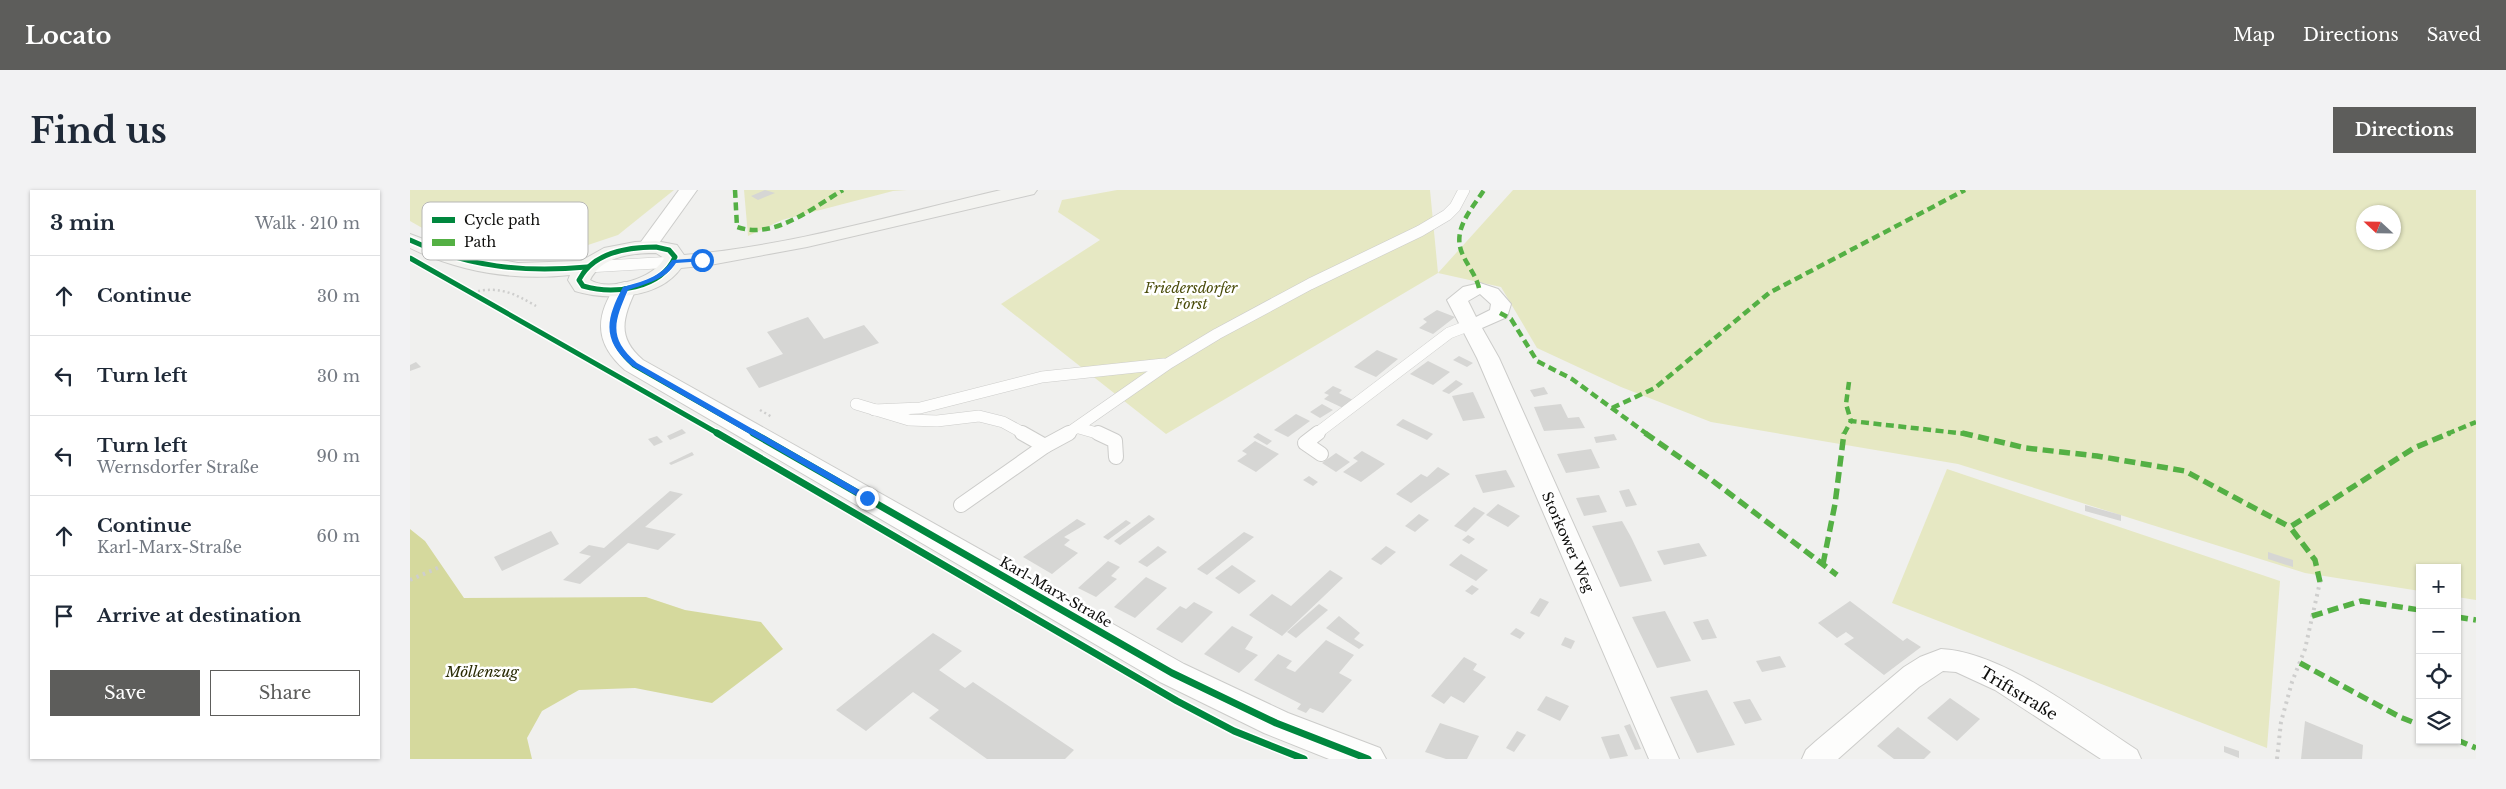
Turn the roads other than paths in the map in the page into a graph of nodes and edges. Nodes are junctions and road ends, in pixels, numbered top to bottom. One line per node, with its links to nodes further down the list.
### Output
1 (688, 190): 6 (street)
2 (1027, 190): 8 (main road)
3 (1464, 190): 12 (lane)
4 (410, 240): 5 (main road)
5 (422, 245)
6 (647, 246): 8 (main road); 9 (main road)
7 (454, 260): 9 (main road)
8 (674, 262): 9 (lane); 10 (main road)
9 (587, 267): 10 (main road)
10 (625, 289): 20 (street, Karl-Marx-Straße)
11 (1470, 325): 17 (lane); 21 (street, Storkower Weg)
12 (1169, 363): 14 (lane); 15 (lane)
13 (856, 404): 14 (lane)
14 (874, 410): 16 (lane)
15 (1079, 428): 16 (lane); 18 (lane)
16 (1045, 446): 19 (lane)
17 (1321, 454)
18 (1116, 457)
19 (961, 505)
20 (1368, 759)
21 (1664, 759)
22 (1817, 759): 23 (street, Triftstraße)
23 (2126, 759)

